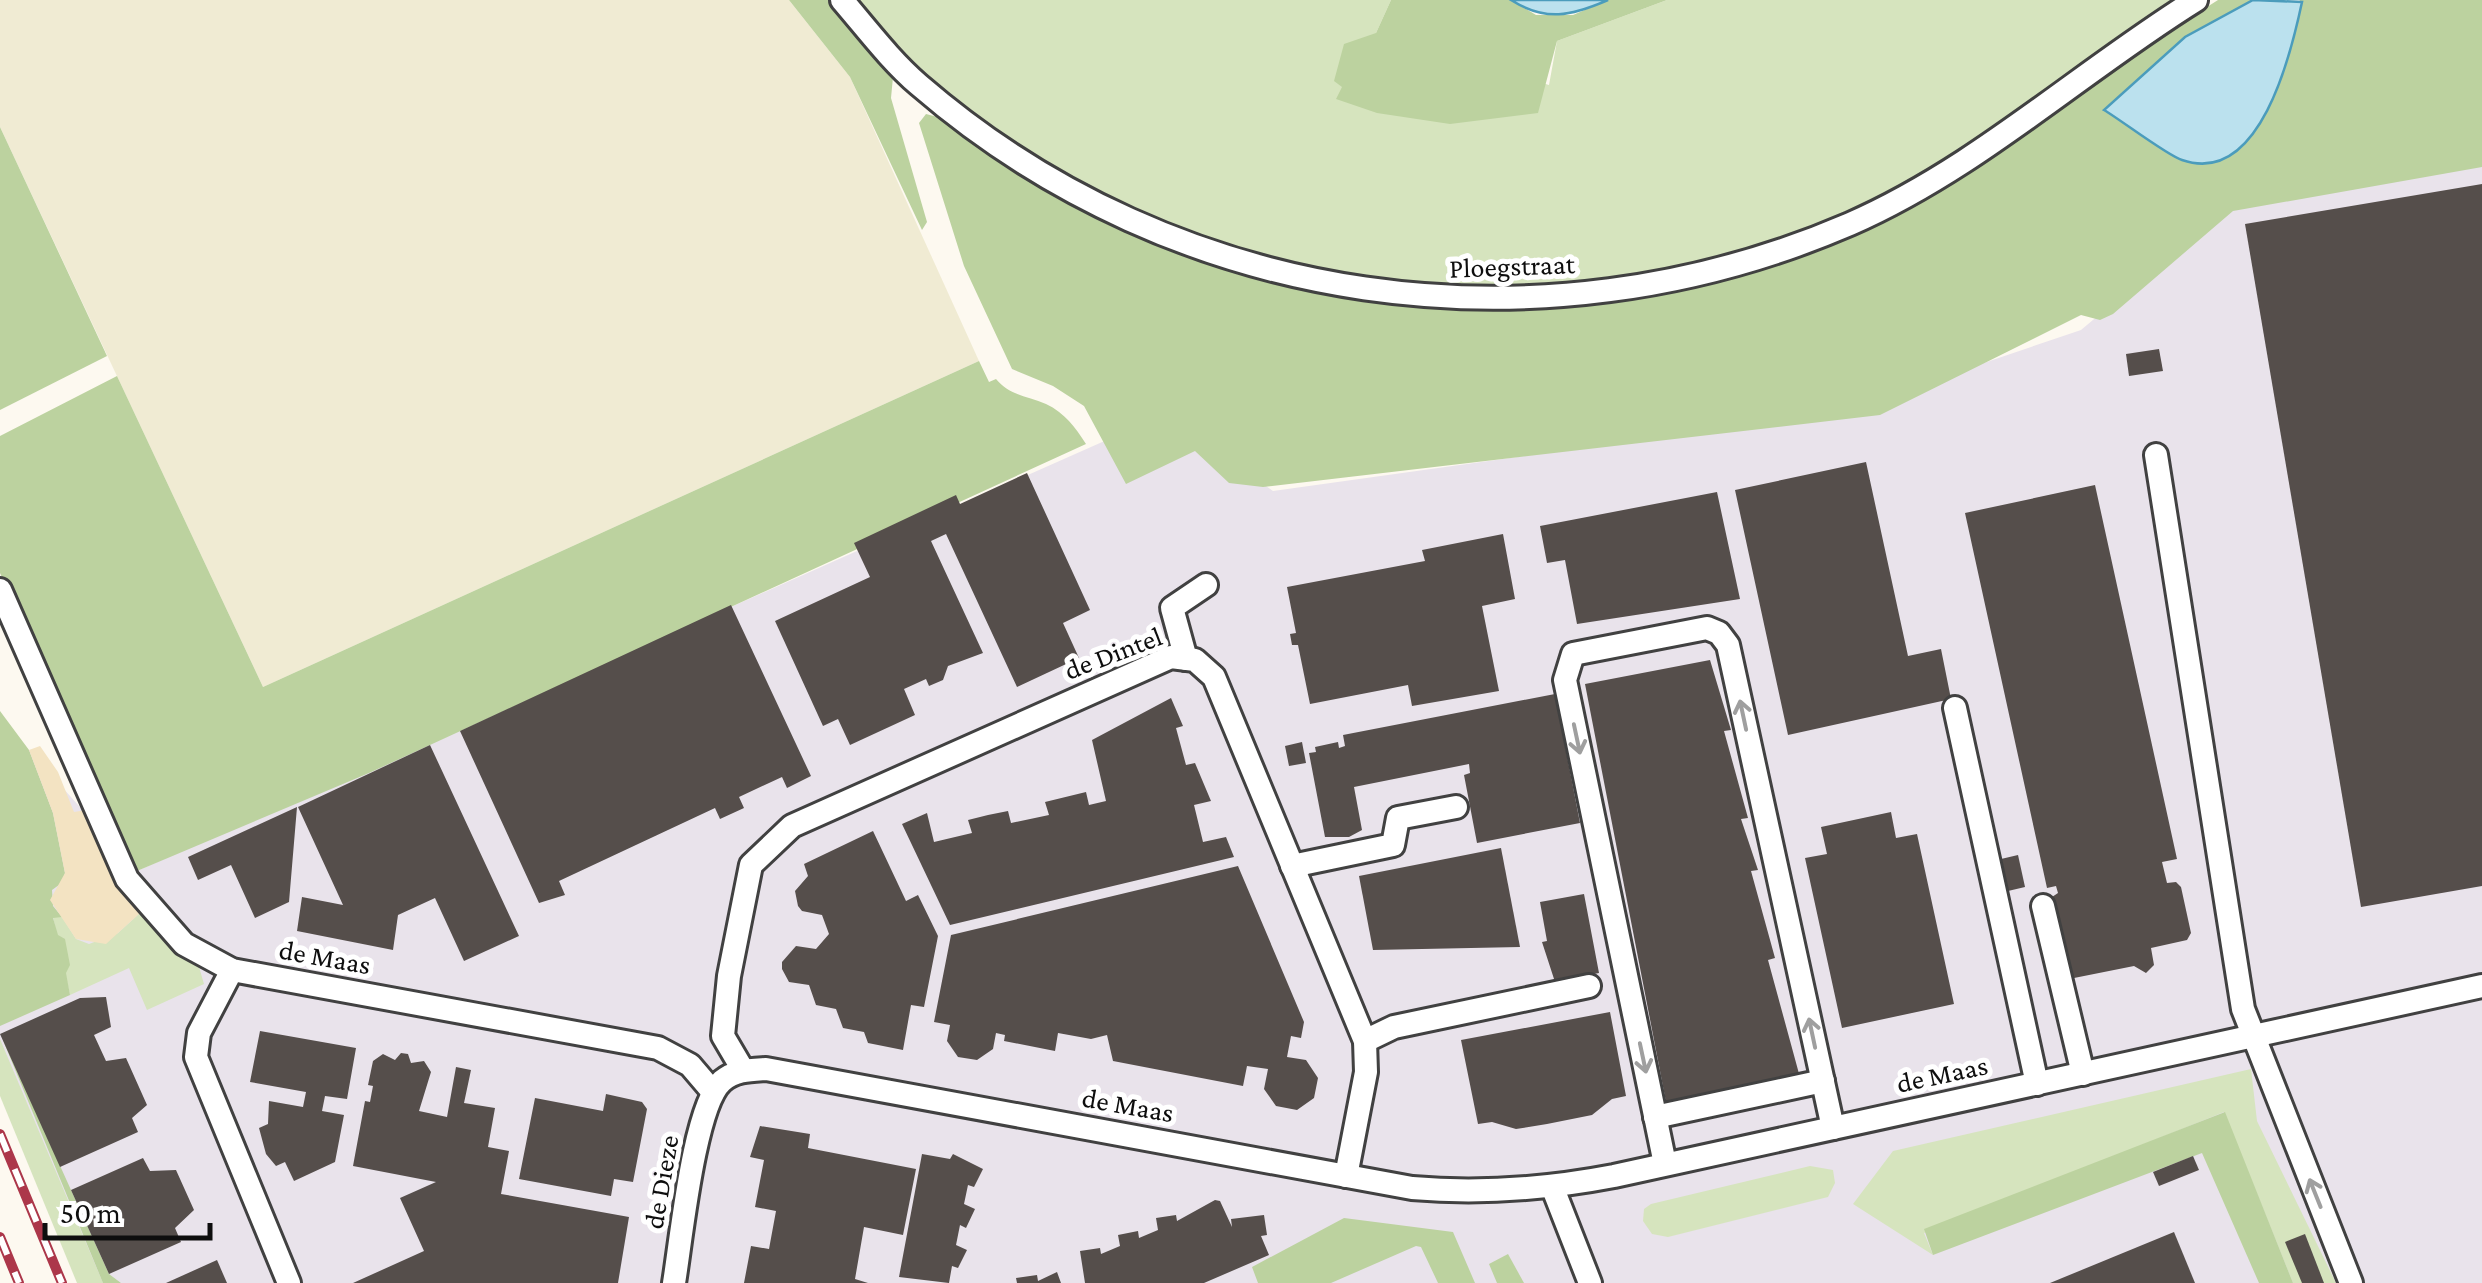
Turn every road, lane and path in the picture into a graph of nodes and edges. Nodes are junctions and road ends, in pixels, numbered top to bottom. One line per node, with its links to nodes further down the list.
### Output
1 (842, 0): 2 (street, Ploegstraat)
2 (2196, 0)
3 (2156, 456): 14 (street)
4 (1206, 585): 6 (street)
5 (0, 590): 11 (street, de Maas)
6 (1186, 659): 9 (street, de Dintel); 16 (street, de Dintel)
7 (1955, 708): 19 (street)
8 (1456, 808): 9 (street)
9 (1292, 866): 15 (street, de Dintel)
10 (2043, 906): 17 (street)
11 (232, 970): 20 (street, de Maas); 26 (street)
12 (1589, 986): 15 (street)
13 (2482, 986): 14 (street, de Maas)
14 (2252, 1037): 17 (street, de Maas); 29 (street, one-way to 14)
15 (1365, 1042): 24 (street, de Dintel)
16 (743, 1070): 20 (street); 24 (street, de Maas)
17 (2083, 1074): 19 (street, de Maas)
18 (1823, 1081): 21 (street); 21 (street, one-way to 21); 22 (street)
19 (2038, 1084): 22 (street, de Maas)
20 (713, 1092): 27 (street, de Dieze)
21 (1655, 1117): 23 (street)
22 (1833, 1128): 23 (street, de Maas)
23 (1665, 1164): 25 (street, de Maas)
24 (1346, 1176): 25 (street, de Maas)
25 (1552, 1186): 28 (street)
26 (289, 1283)
27 (674, 1283)
28 (1590, 1283)
29 (2351, 1283)

